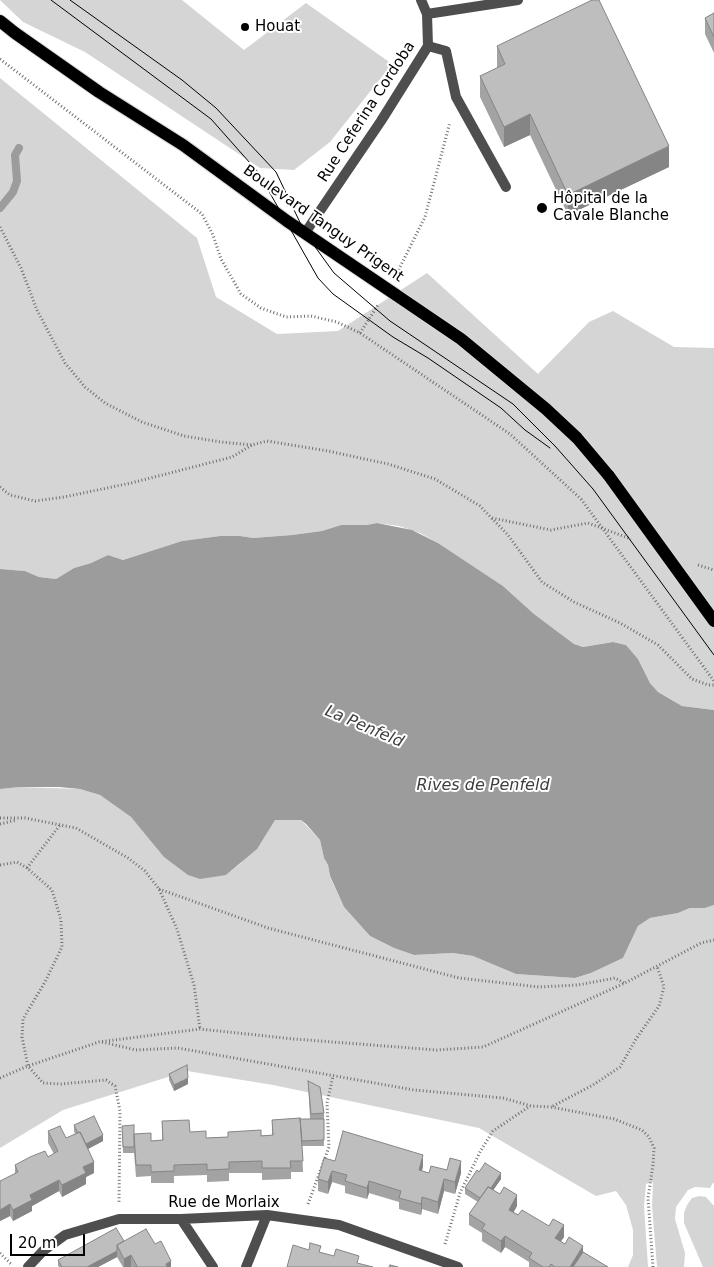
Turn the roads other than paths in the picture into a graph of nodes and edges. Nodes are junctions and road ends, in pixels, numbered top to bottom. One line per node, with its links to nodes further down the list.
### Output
1 (421, 0): 3 (street, Rue Ceferina Cordoba)
2 (518, 0): 3 (street)
3 (428, 14): 5 (street, Rue Ceferina Cordoba)
4 (0, 21): 7 (main road, Boulevard Tanguy Prigent)
5 (428, 46): 6 (street); 7 (street, Rue Ceferina Cordoba)
6 (506, 187)
7 (304, 233): 8 (main road, Boulevard Tanguy Prigent, bridge)
8 (714, 621)
9 (267, 1215): 10 (street, Rue de Morlaix); 13 (street); 14 (street, Rue de Morlaix)
10 (181, 1219): 11 (street, Rue de Morlaix); 12 (street)
11 (28, 1267)
12 (213, 1267)
13 (246, 1267)
14 (458, 1267)

